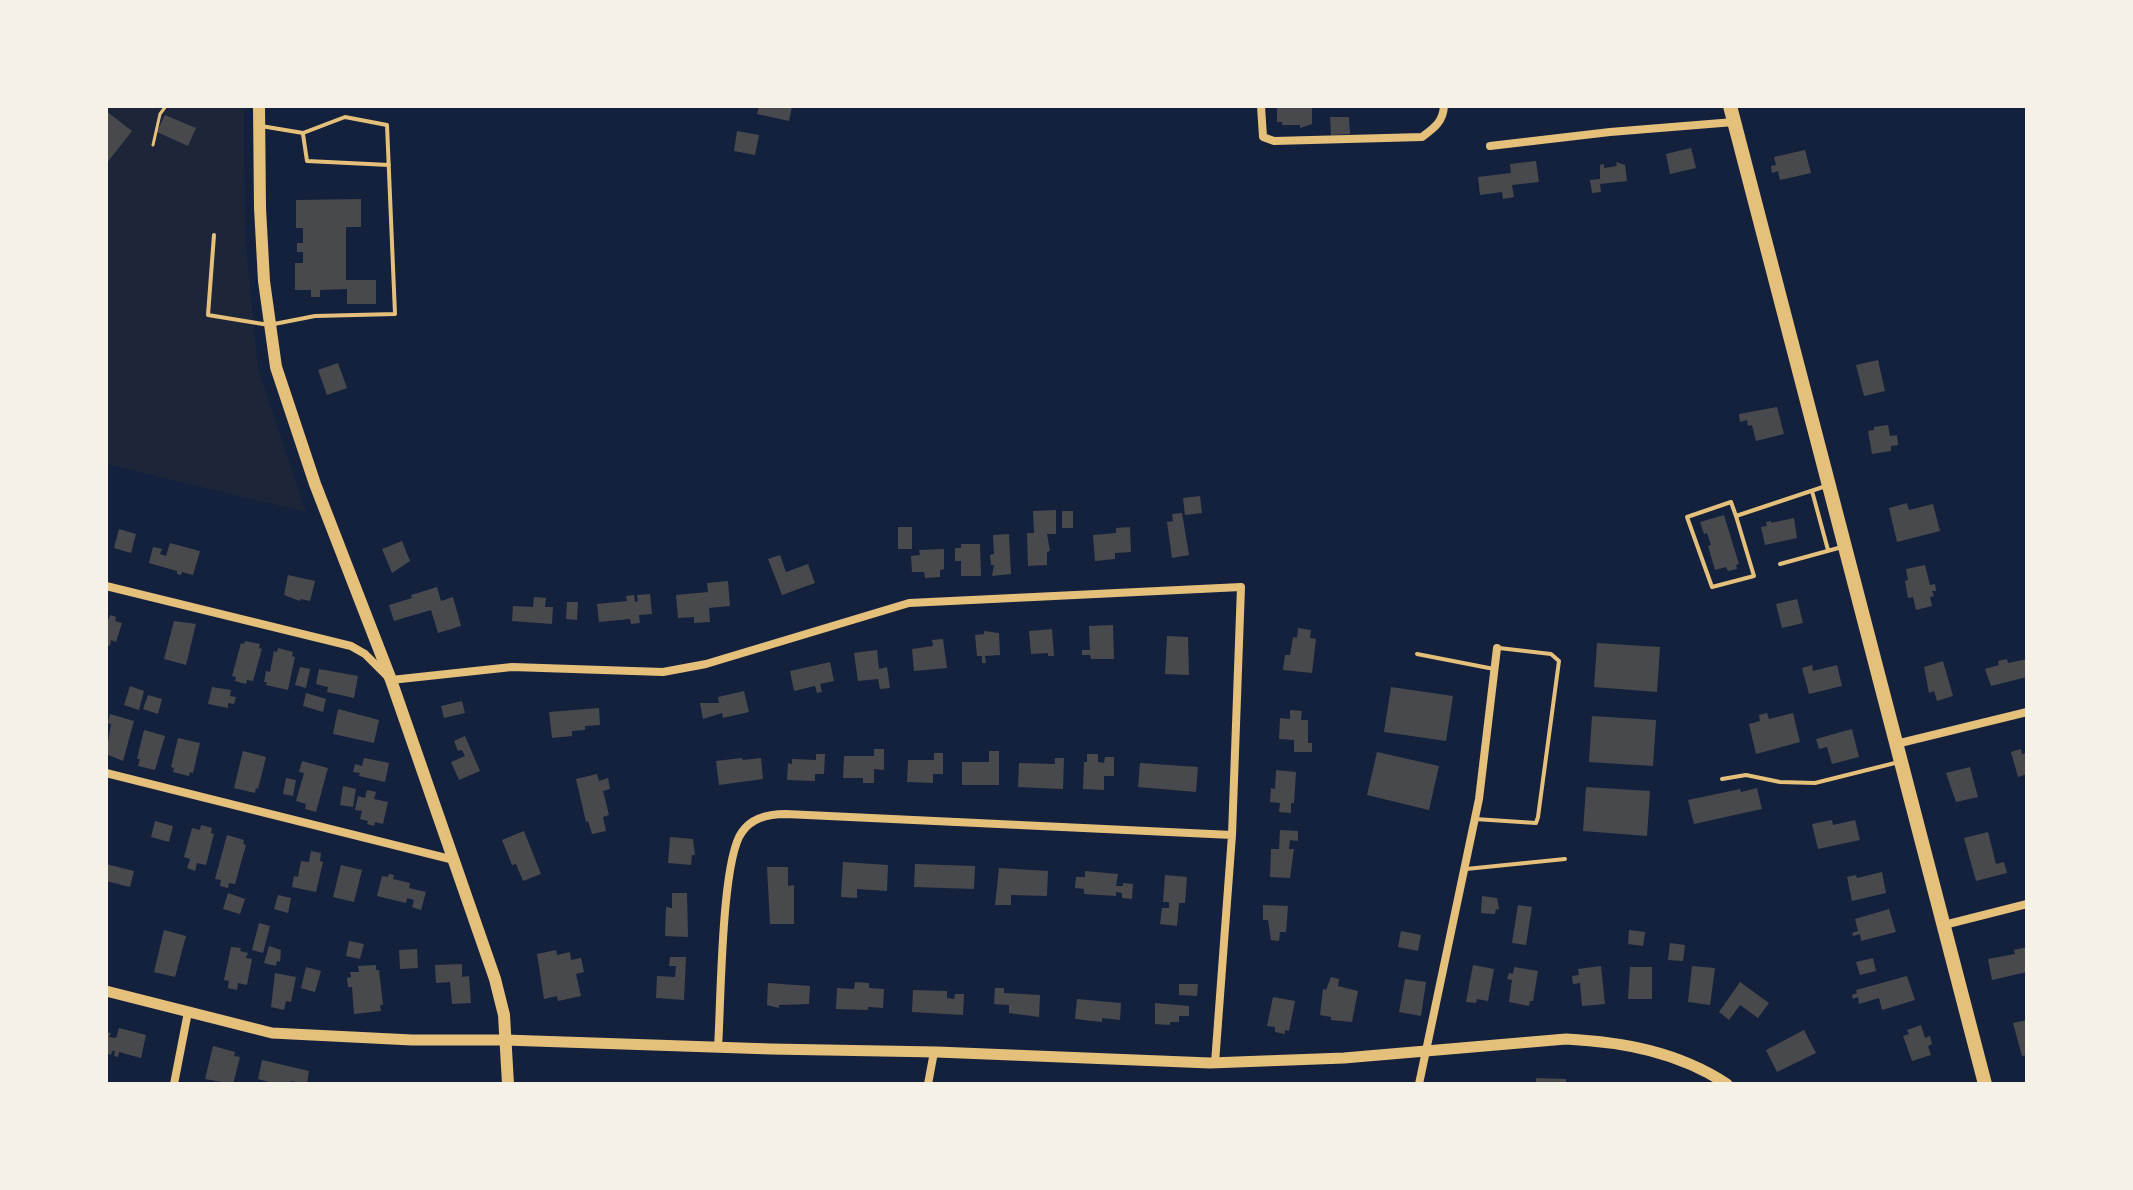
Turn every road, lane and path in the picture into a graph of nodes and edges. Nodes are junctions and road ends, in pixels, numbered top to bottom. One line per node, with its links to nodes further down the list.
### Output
1 (166, 106): 9 (path)
2 (259, 106): 7 (main road)
3 (1261, 106): 4 (street)
4 (1444, 106)
5 (1730, 106): 6 (main road)
6 (1734, 122): 10 (street); 14 (main road)
7 (259, 126): 8 (lane); 13 (main road)
8 (303, 133): 11 (lane); 11 (lane)
9 (153, 145)
10 (1490, 146)
11 (389, 165): 13 (lane)
12 (214, 235): 13 (lane)
13 (269, 325): 24 (main road)
14 (1829, 485): 15 (lane); 17 (main road)
15 (1812, 491): 16 (lane); 18 (lane)
16 (1736, 516): 16 (lane)
17 (1845, 546): 18 (lane); 26 (main road)
18 (1828, 551): 19 (lane)
19 (1780, 564)
20 (106, 586): 24 (street)
21 (1497, 648): 23 (street); 30 (lane)
22 (1417, 654): 23 (lane)
23 (1494, 669): 30 (street)
24 (391, 680): 31 (street); 33 (main road)
25 (2027, 712): 26 (street)
26 (1896, 744): 27 (main road)
27 (1901, 761): 29 (lane); 36 (main road)
28 (106, 773): 33 (street)
29 (1722, 779)
30 (1474, 819): 34 (street)
31 (1232, 835): 40 (street); 43 (street)
32 (1565, 859): 34 (lane)
33 (454, 860): 39 (main road)
34 (1463, 869): 41 (street)
35 (2027, 904): 36 (street)
36 (1944, 925): 49 (main road)
37 (106, 991): 38 (street)
38 (188, 1012): 39 (street); 44 (street)
39 (505, 1040): 40 (street); 45 (main road)
40 (718, 1047): 42 (street)
41 (1427, 1051): 43 (street); 47 (street); 48 (street)
42 (934, 1052): 43 (street); 46 (street)
43 (1215, 1063)
44 (174, 1084)
45 (508, 1084)
46 (928, 1084)
47 (1419, 1084)
48 (1727, 1084)
49 (1985, 1084)

